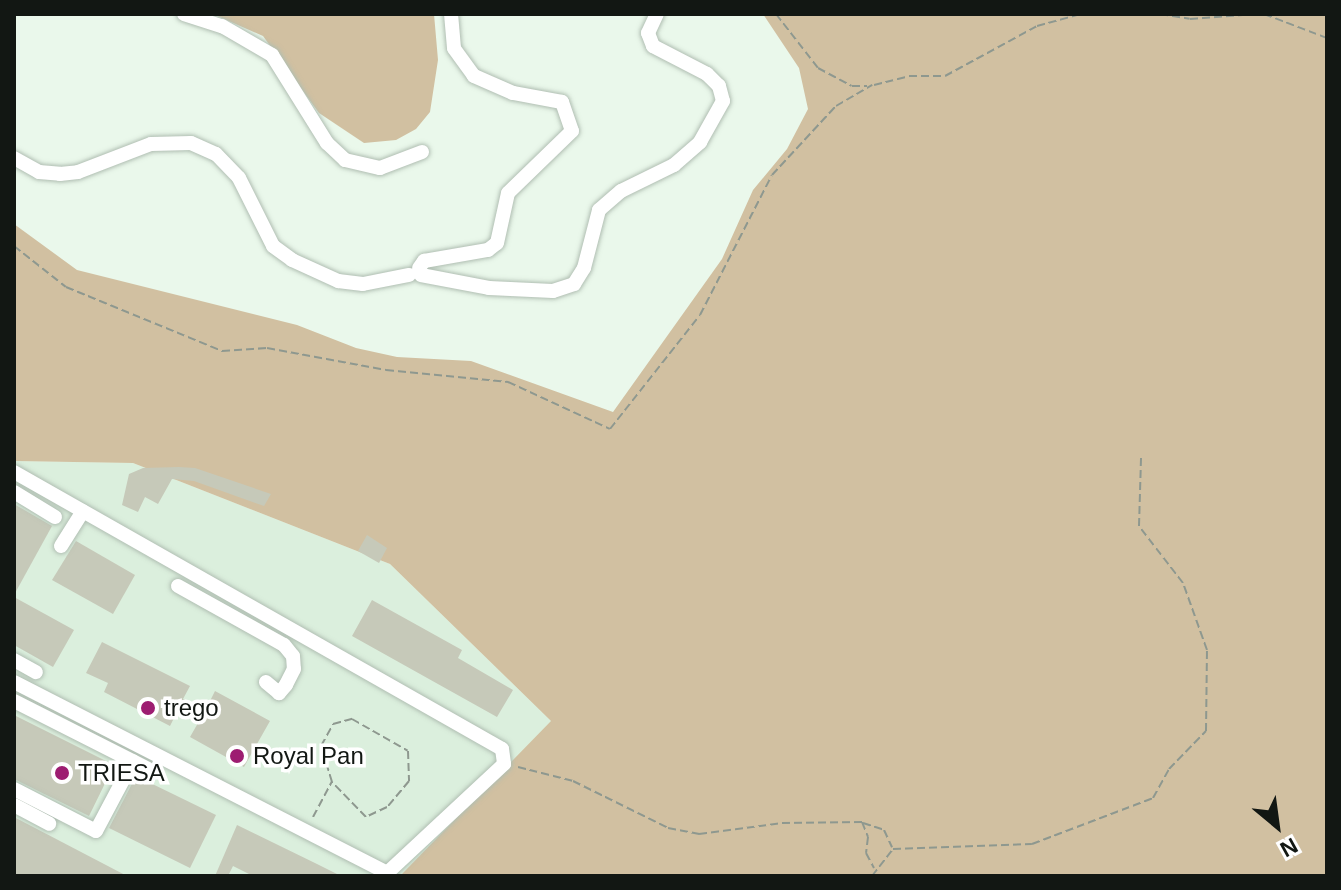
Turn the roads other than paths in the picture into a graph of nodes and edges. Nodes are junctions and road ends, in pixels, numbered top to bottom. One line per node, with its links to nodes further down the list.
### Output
1 (184, 14): 4 (street)
2 (451, 14): 6 (street)
3 (657, 14): 6 (street)
4 (422, 152)
5 (14, 158): 6 (street)
6 (416, 273)
7 (14, 472): 9 (street)
8 (14, 492): 10 (street)
9 (83, 511): 11 (street); 13 (street)
10 (55, 517)
11 (61, 546)
12 (178, 586): 14 (street)
13 (252, 607): 14 (street); 25 (street)
14 (243, 623): 18 (street)
15 (14, 660): 16 (street)
16 (36, 672)
17 (14, 682): 25 (street)
18 (266, 682)
19 (14, 701): 20 (street)
20 (133, 761): 21 (street); 22 (street)
21 (148, 769)
22 (14, 789)
23 (14, 805): 24 (street)
24 (49, 824)
25 (386, 875)

